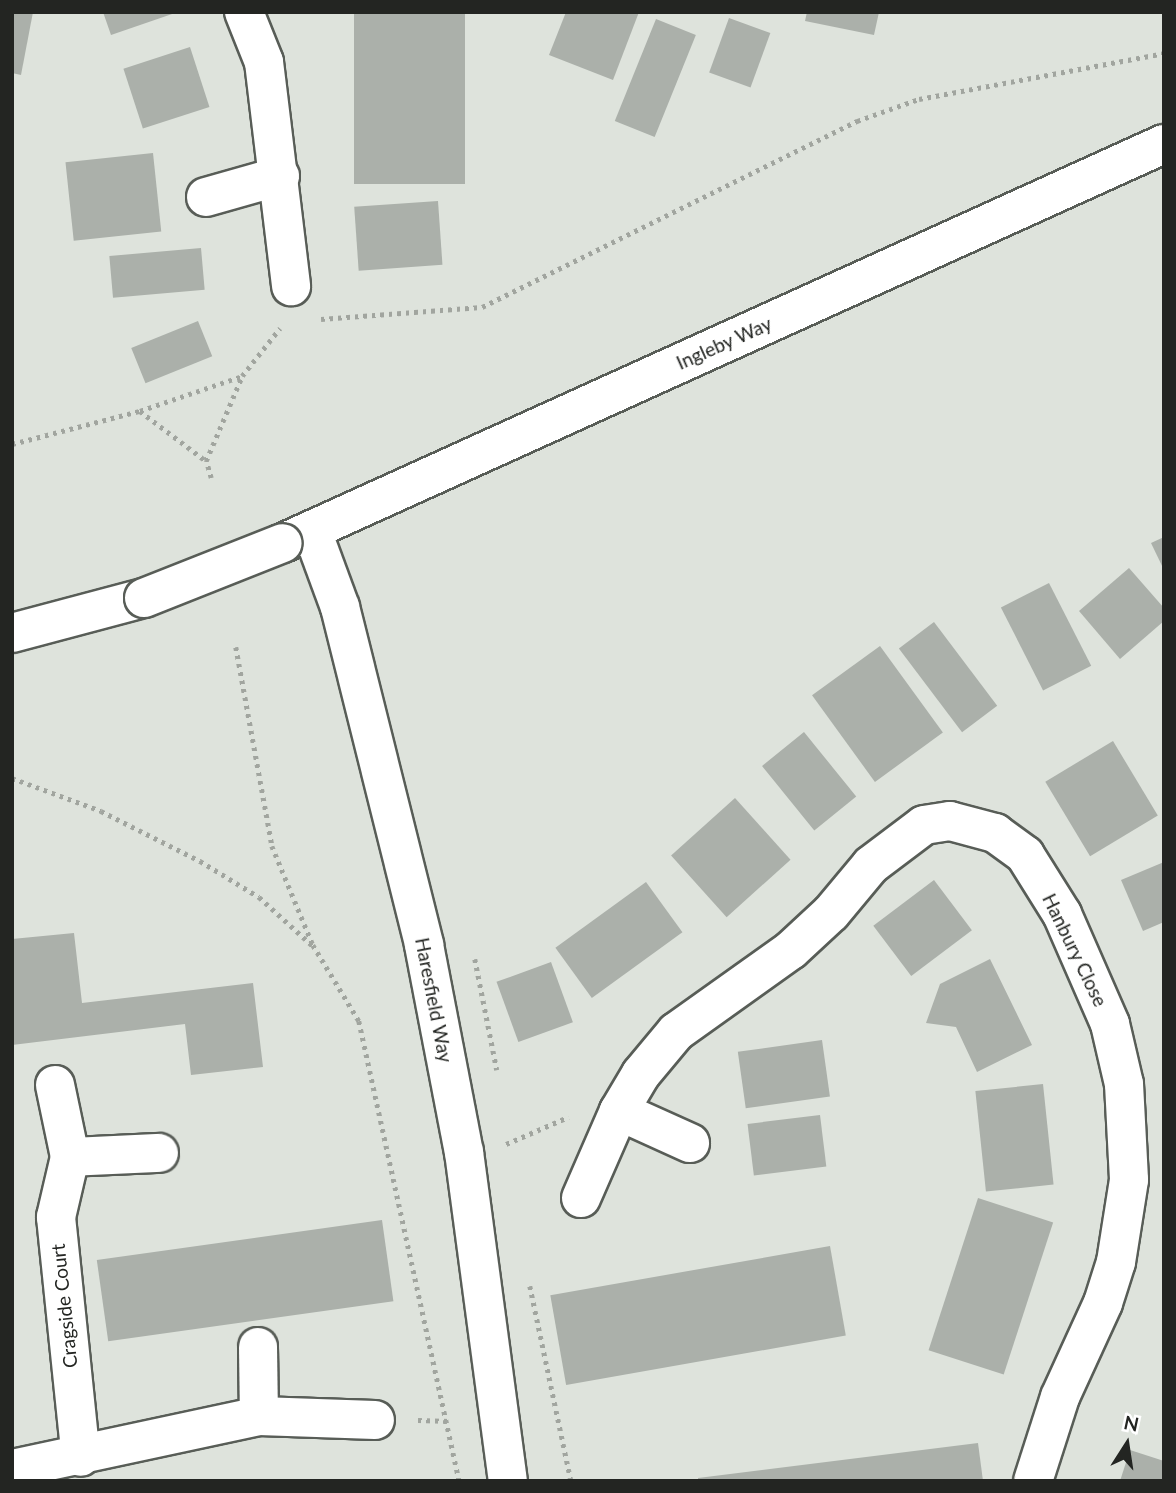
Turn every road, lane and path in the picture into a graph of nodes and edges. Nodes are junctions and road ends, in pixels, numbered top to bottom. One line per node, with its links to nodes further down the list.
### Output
1 (244, 12): 4 (street)
2 (1164, 53): 7 (path)
3 (1164, 144): 13 (street, Ingleby Way)
4 (280, 176): 5 (street); 6 (street)
5 (206, 197)
6 (288, 303): 8 (path)
7 (312, 319)
8 (242, 376): 9 (path); 11 (path)
9 (140, 411): 10 (path); 11 (path)
10 (12, 444)
11 (206, 461): 12 (path)
12 (212, 478)
13 (298, 537): 14 (street, Ingleby Way, bridge); 21 (street, Haresfield Way)
14 (12, 634)
15 (236, 647): 17 (path)
16 (12, 778): 17 (path)
17 (313, 946): 30 (path)
18 (55, 1085): 23 (street, Cragside Court)
19 (616, 1117): 20 (street); 21 (path); 24 (street, Hanbury Close); 32 (street, Hanbury Close)
20 (690, 1143)
21 (464, 1152): 31 (street, Haresfield Way)
22 (159, 1153): 23 (street)
23 (70, 1157): 28 (street, Cragside Court)
24 (580, 1198)
25 (258, 1347): 26 (street)
26 (259, 1416): 27 (street); 28 (street)
27 (375, 1420)
28 (81, 1457): 29 (street)
29 (12, 1469)
30 (460, 1481)
31 (508, 1481)
32 (1032, 1481)

